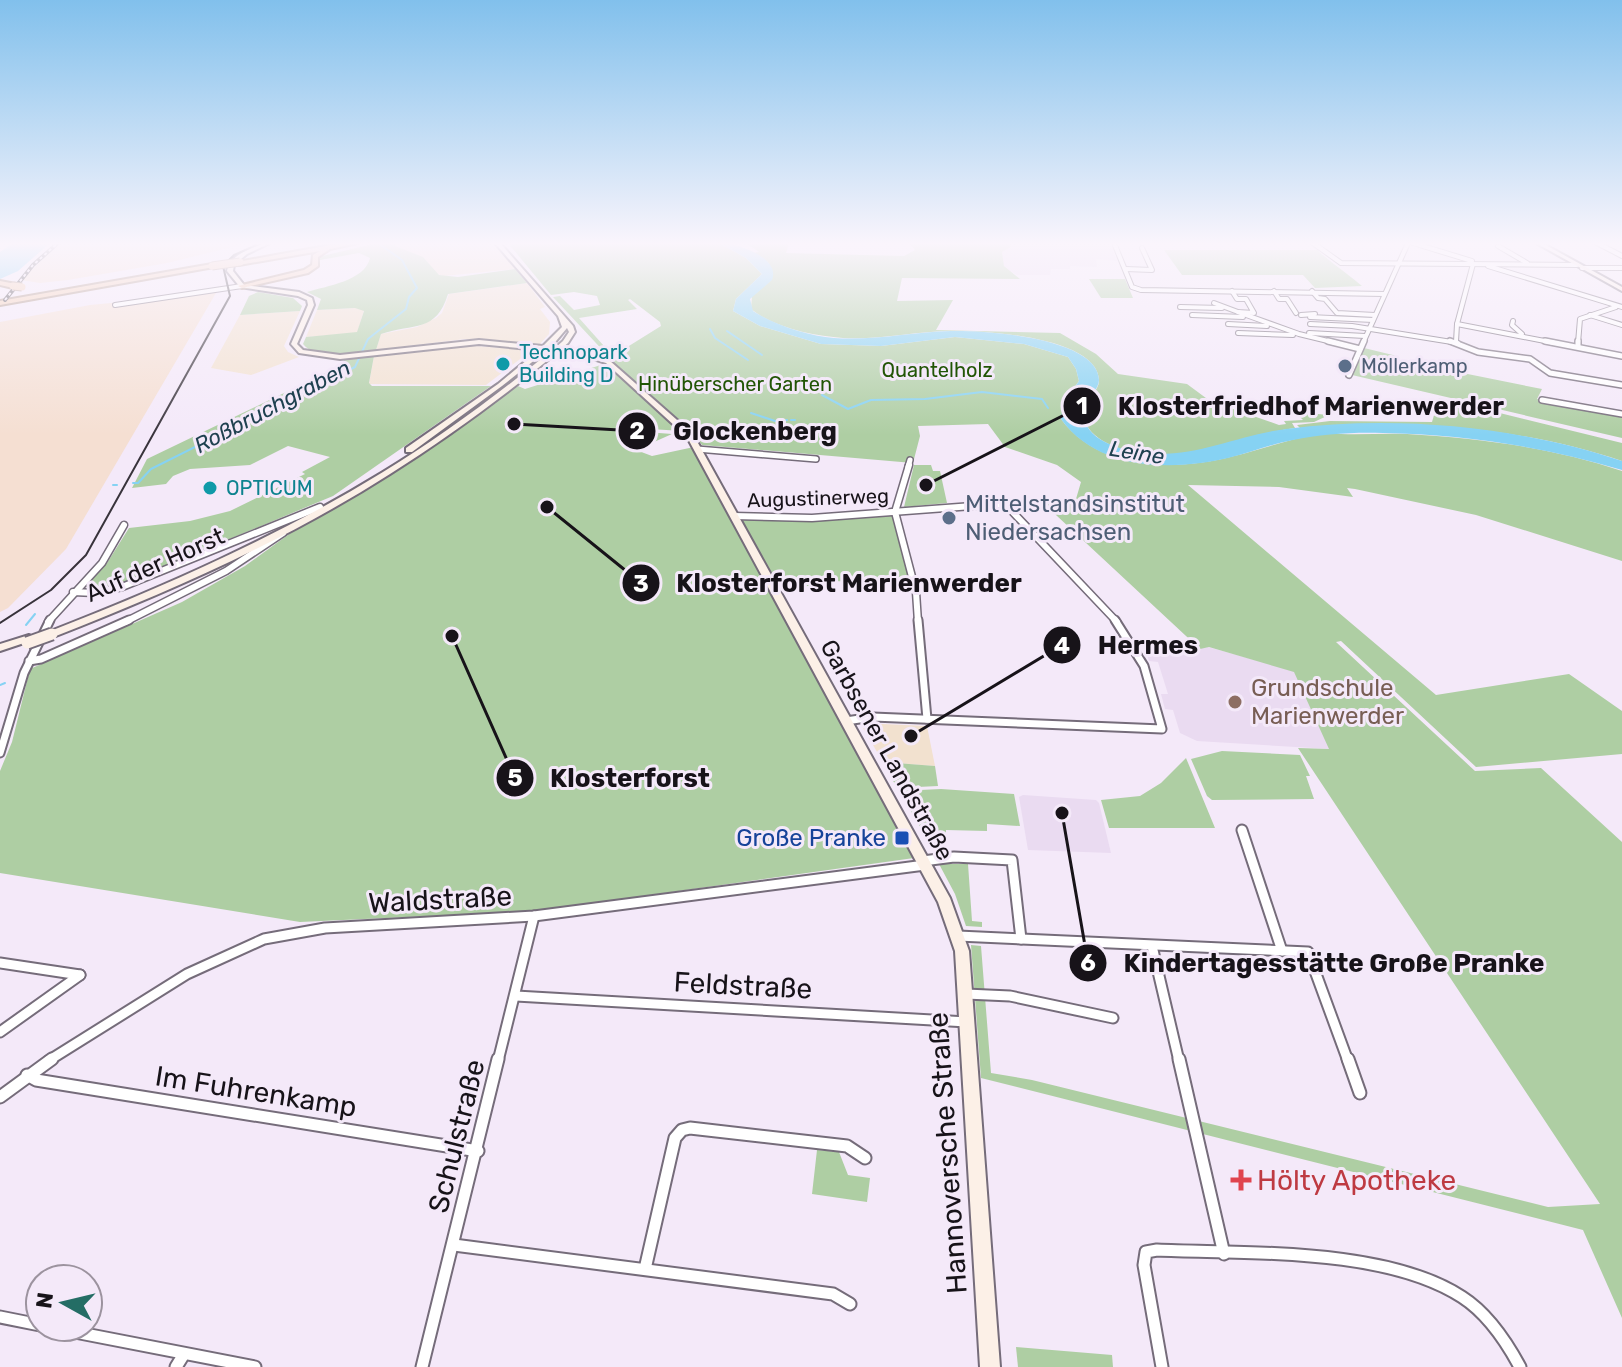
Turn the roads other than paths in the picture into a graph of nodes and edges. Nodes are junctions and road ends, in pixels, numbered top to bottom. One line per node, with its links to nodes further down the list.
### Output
1 (309, 307): 34 (street, Garbsener Landstraße)
2 (552, 307): 16 (street)
3 (1180, 307): 11 (street)
4 (1223, 307): 11 (street)
5 (1250, 307): 12 (street)
6 (1293, 307): 17 (street)
7 (1332, 307): 13 (street)
8 (1379, 307): 19 (street)
9 (1462, 307): 23 (street)
10 (1621, 307): 14 (street)
11 (1228, 309): 12 (street)
12 (1238, 312): 18 (street)
13 (1337, 313): 17 (street); 19 (street)
14 (1587, 314): 24 (street); 33 (street)
15 (1192, 315): 18 (street)
16 (560, 316): 34 (street); 35 (street)
17 (1310, 316): 19 (street); 22 (street)
18 (1253, 317): 25 (street)
19 (1374, 318): 26 (street)
20 (1513, 321): 29 (street)
21 (1228, 324): 25 (street)
22 (1310, 324): 26 (street); 28 (street)
23 (1457, 324): 29 (street); 32 (street)
24 (1622, 325)
25 (1281, 327): 28 (street); 30 (street)
26 (1369, 328): 31 (street); 32 (street)
27 (1238, 333): 30 (street)
28 (1308, 334): 30 (street); 31 (street); 36 (street)
29 (1523, 334): 33 (street)
30 (1286, 335)
31 (1365, 336): 36 (street)
32 (1456, 342): 39 (street)
33 (1578, 346): 37 (street)
34 (545, 348): 35 (street, Garbsener Landstraße); 45 (street, Auf der Horst)
35 (558, 349): 42 (street, Garbsener Landstraße); 49 (street, Auf der Horst)
36 (1360, 349): 38 (street)
37 (1622, 356)
38 (1349, 375)
39 (1622, 385)
40 (1542, 400): 41 (street)
41 (1620, 412)
42 (697, 449): 43 (street); 47 (street, Garbsener Landstraße)
43 (816, 459)
44 (910, 460): 46 (street)
45 (320, 507): 50 (street, Auf der Horst); 51 (street, Auf der Horst)
46 (895, 512): 47 (street, Augustinerweg); 54 (street); 54 (street, Augustinerweg)
47 (734, 516): 55 (street, Garbsener Landstraße)
48 (124, 525): 50 (street)
49 (239, 560): 51 (street, Auf der Horst); 53 (street, Auf der Horst)
50 (73, 592): 53 (street)
51 (53, 631): 52 (street, Auf der Horst, bridge)
52 (0, 650)
53 (29, 661): 56 (street)
54 (927, 719): 55 (street)
55 (846, 721): 58 (street, Garbsener Landstraße)
56 (0, 753)
57 (1242, 830): 63 (street)
58 (924, 863): 59 (street, Waldstraße); 60 (street, Garbsener Landstraße); 61 (street)
59 (534, 916): 66 (street, Schulstraße); 70 (street, Waldstraße)
60 (958, 936): 61 (street); 65 (street, Hannoversche Straße)
61 (1021, 939): 62 (street)
62 (1152, 946): 63 (street); 76 (street)
63 (1282, 951): 71 (street)
64 (0, 963): 69 (street)
65 (965, 994): 67 (street); 68 (street, Hannoversche Straße)
66 (516, 996): 68 (street, Feldstraße); 73 (street, Schulstraße)
67 (1113, 1018)
68 (967, 1022): 86 (street, Hannoversche Straße)
69 (0, 1032)
70 (27, 1075): 72 (street, Waldstraße); 73 (street, Im Fuhrenkamp)
71 (1360, 1093)
72 (0, 1097)
73 (478, 1151): 75 (street, Schulstraße)
74 (865, 1158): 77 (street)
75 (454, 1245): 77 (street); 85 (street, Schulstraße)
76 (1224, 1254): 87 (street); 88 (street)
77 (645, 1269): 78 (street)
78 (850, 1304)
79 (0, 1317): 80 (street)
80 (24, 1322)
81 (104, 1338): 82 (street)
82 (184, 1354): 83 (street); 84 (street)
83 (176, 1367)
84 (255, 1367)
85 (422, 1367)
86 (990, 1367)
87 (1162, 1367)
88 (1520, 1367)

